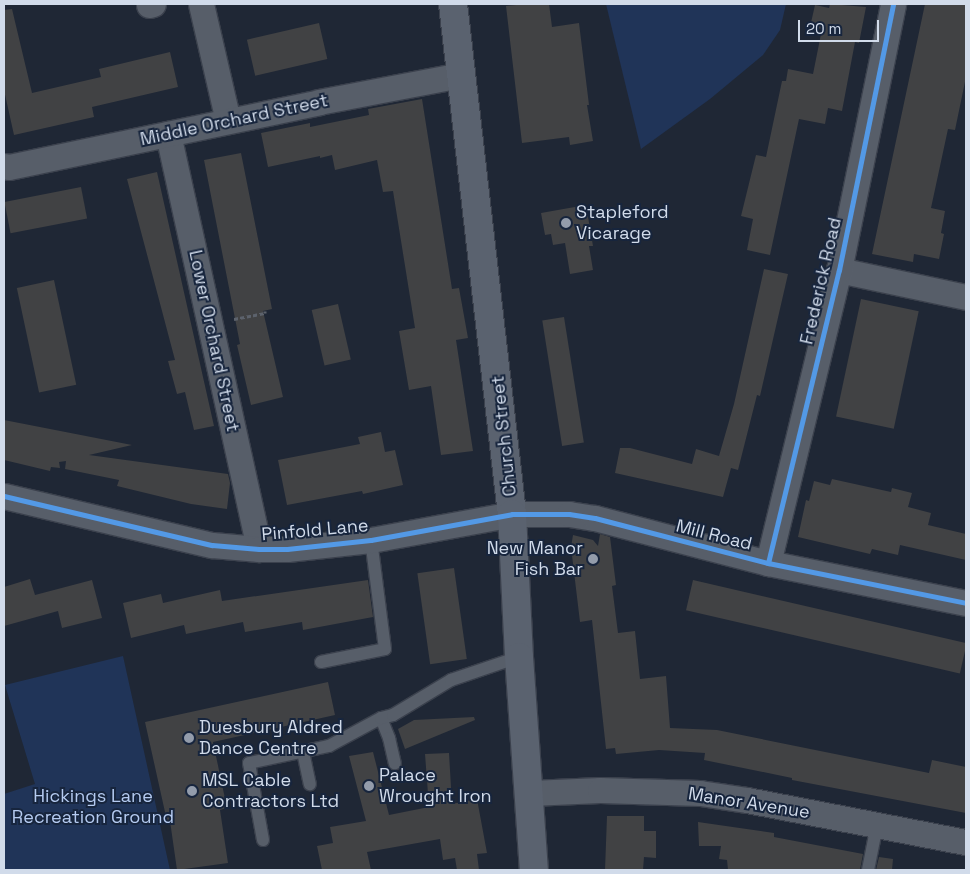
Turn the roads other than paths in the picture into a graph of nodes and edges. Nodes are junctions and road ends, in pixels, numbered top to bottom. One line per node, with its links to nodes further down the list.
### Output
1 (201, 4): 5 (street)
2 (453, 4): 4 (main road, Church Street)
3 (893, 4): 8 (street, Frederick Road)
4 (460, 75): 5 (street, Middle Orchard Street); 11 (main road, Church Street)
5 (228, 121): 6 (street, Middle Orchard Street)
6 (168, 134): 7 (street, Middle Orchard Street); 13 (street, Lower Orchard Street)
7 (7, 166)
8 (839, 270): 9 (street); 14 (street, Frederick Road)
9 (966, 297)
10 (4, 496): 13 (street, Pinfold Lane)
11 (512, 514): 12 (street, Pinfold Lane); 14 (street, Mill Road); 16 (main road, Church Street)
12 (371, 540): 13 (street, Pinfold Lane); 17 (lane)
13 (259, 549)
14 (768, 563): 15 (street, Mill Road)
15 (966, 603)
16 (519, 657): 18 (lane); 22 (main road, Church Street)
17 (321, 662)
18 (381, 718): 19 (lane); 20 (lane)
19 (304, 752): 21 (lane); 24 (lane)
20 (395, 762)
21 (310, 784)
22 (530, 793): 23 (street, Manor Avenue); 26 (main road, Church Street)
23 (877, 825): 25 (street, Manor Avenue); 27 (lane)
24 (263, 840)
25 (966, 842)
26 (534, 870)
27 (868, 870)

